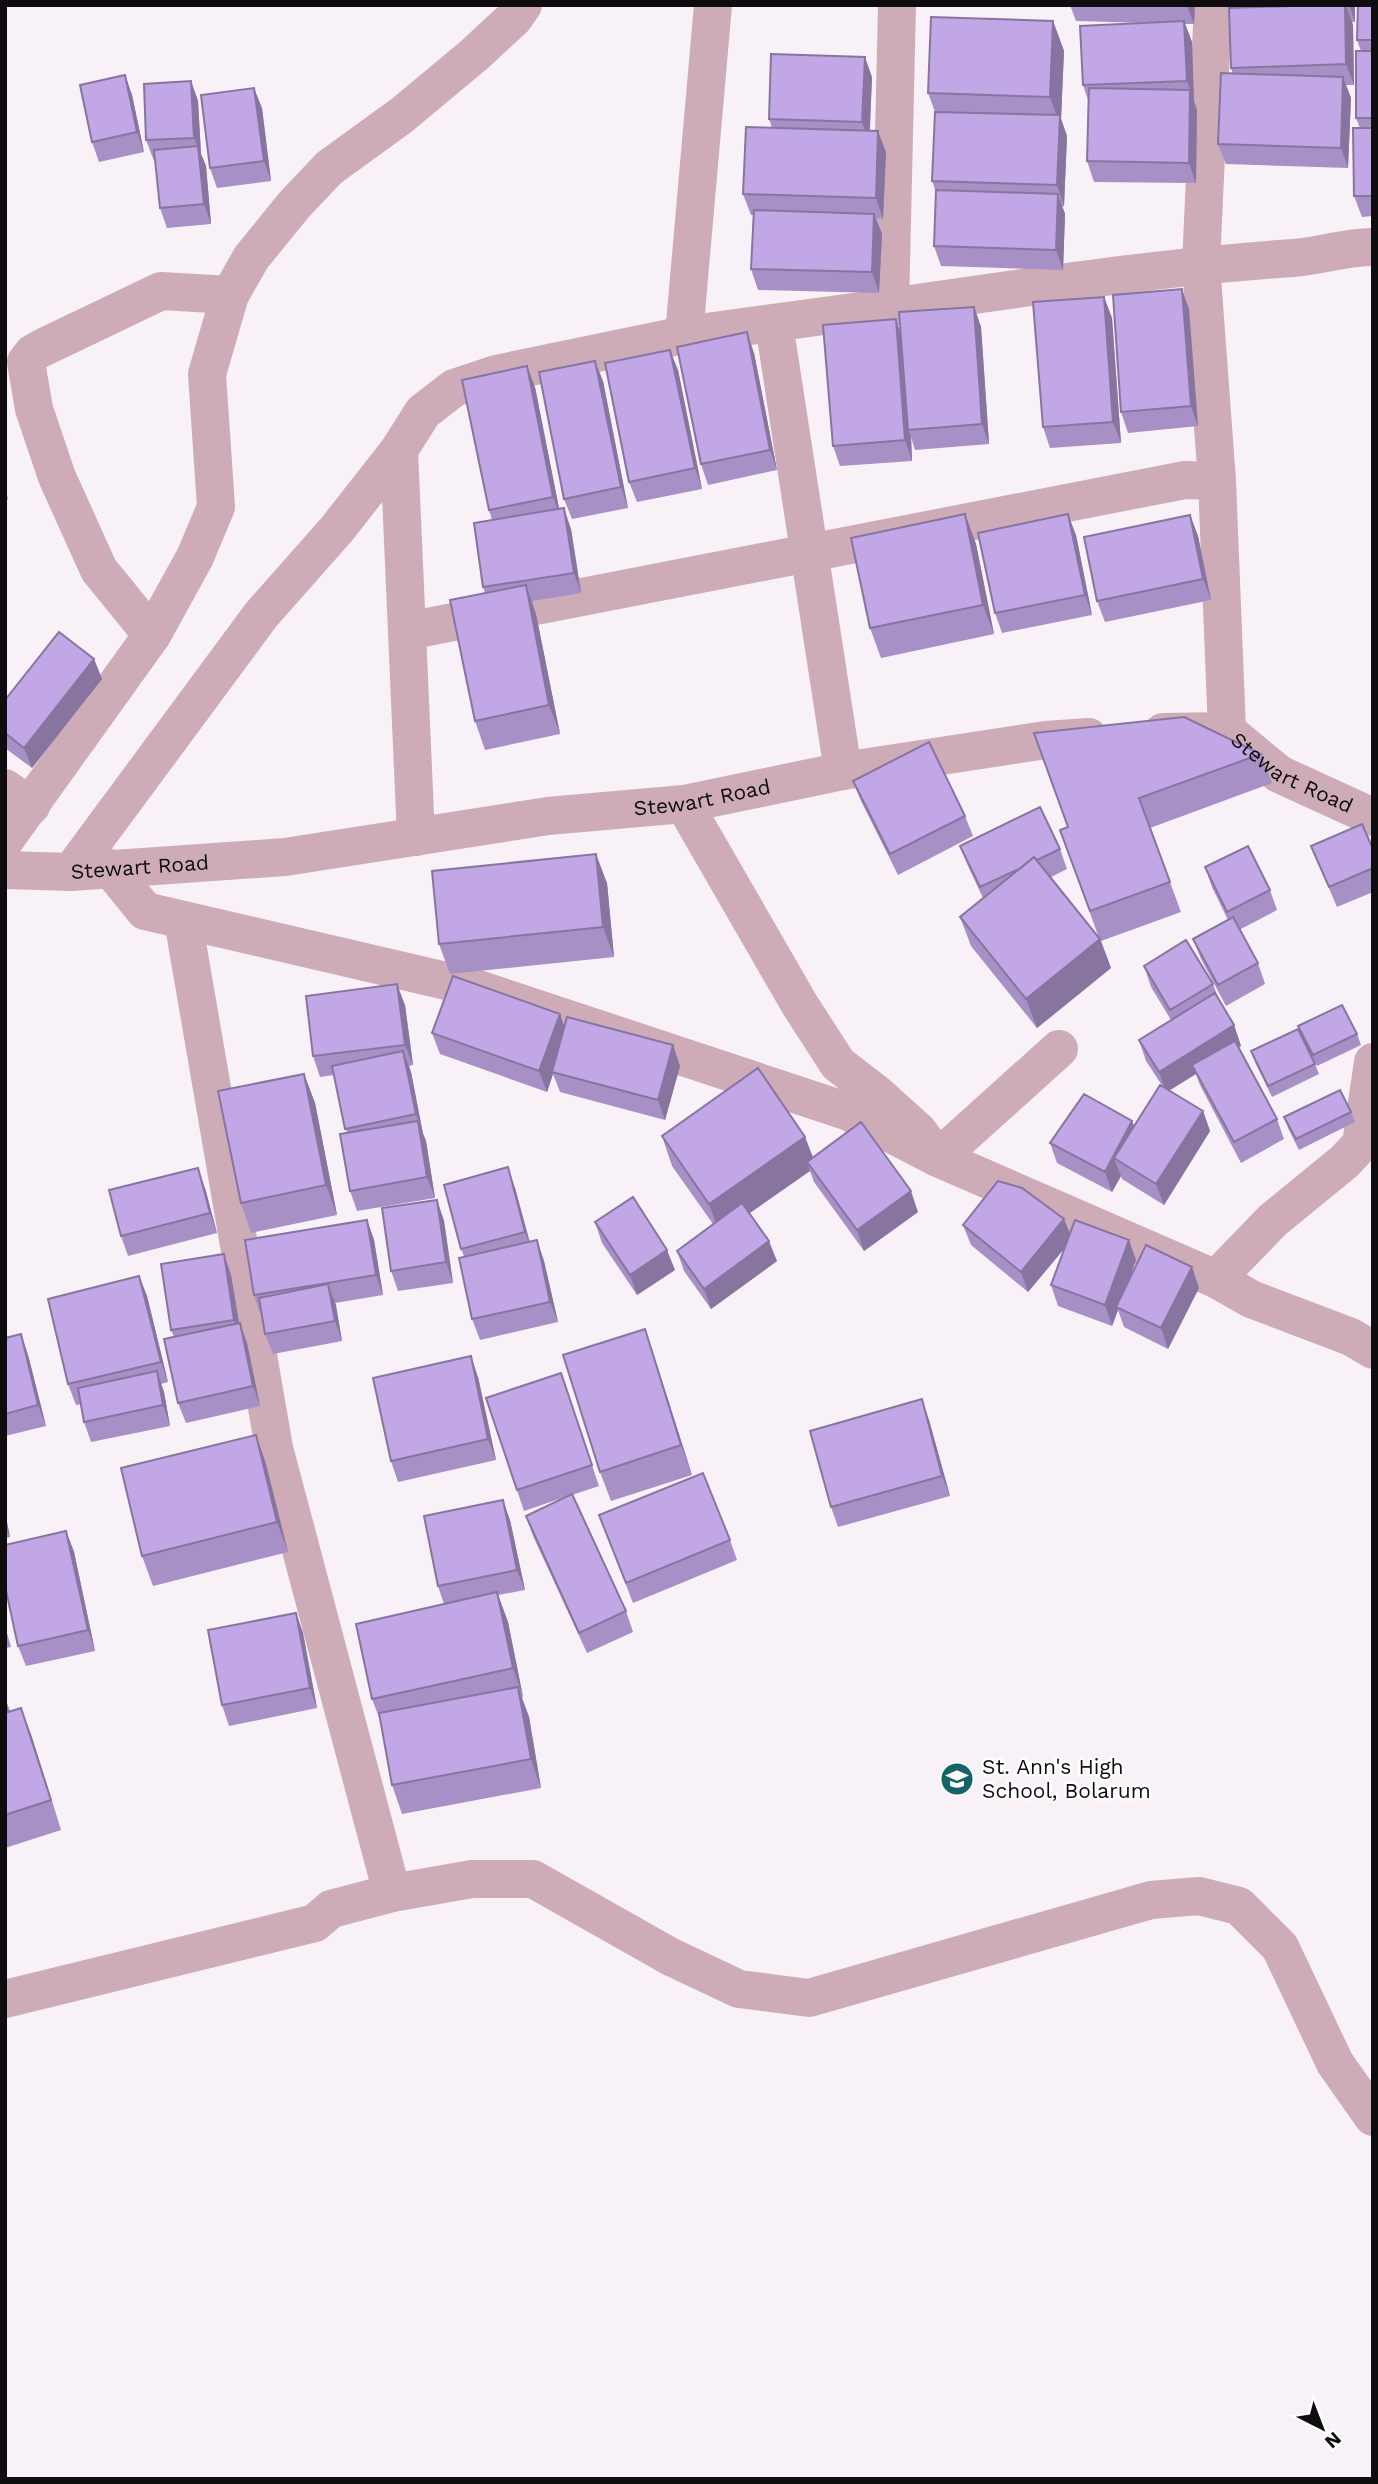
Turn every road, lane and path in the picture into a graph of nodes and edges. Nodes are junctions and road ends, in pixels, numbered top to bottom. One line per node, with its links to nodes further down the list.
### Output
1 (523, 5): 7 (street)
2 (713, 5): 10 (street)
3 (897, 5): 8 (street)
4 (1213, 5): 6 (street)
5 (1373, 247): 6 (street)
6 (1201, 264): 8 (street); 12 (street)
7 (230, 295): 15 (street); 15 (street)
8 (890, 307): 9 (street)
9 (774, 324): 10 (street); 13 (street)
10 (684, 335): 11 (street)
11 (399, 450): 14 (street); 25 (street)
12 (1217, 481): 13 (street); 16 (street)
13 (810, 554): 14 (street); 17 (street)
14 (407, 631): 21 (street)
15 (152, 635): 18 (street)
16 (1227, 731): 17 (street, Stewart Road); 20 (street, Stewart Road)
17 (843, 771): 19 (street, Stewart Road)
18 (18, 797): 22 (street)
19 (684, 804): 21 (street, Stewart Road); 30 (street)
20 (1373, 817)
21 (416, 837): 23 (street, Stewart Road)
22 (5, 840)
23 (110, 868): 25 (street, Stewart Road); 26 (street)
24 (5, 870): 25 (street, Stewart Road)
25 (71, 872)
26 (183, 920): 30 (street); 33 (street)
27 (1059, 1049): 30 (street)
28 (1373, 1062): 29 (street)
29 (1367, 1142): 31 (street)
30 (938, 1158): 31 (street)
31 (1216, 1279): 32 (street)
32 (1373, 1350)
33 (392, 1893): 34 (street); 35 (street)
34 (5, 1999)
35 (1373, 2117)

